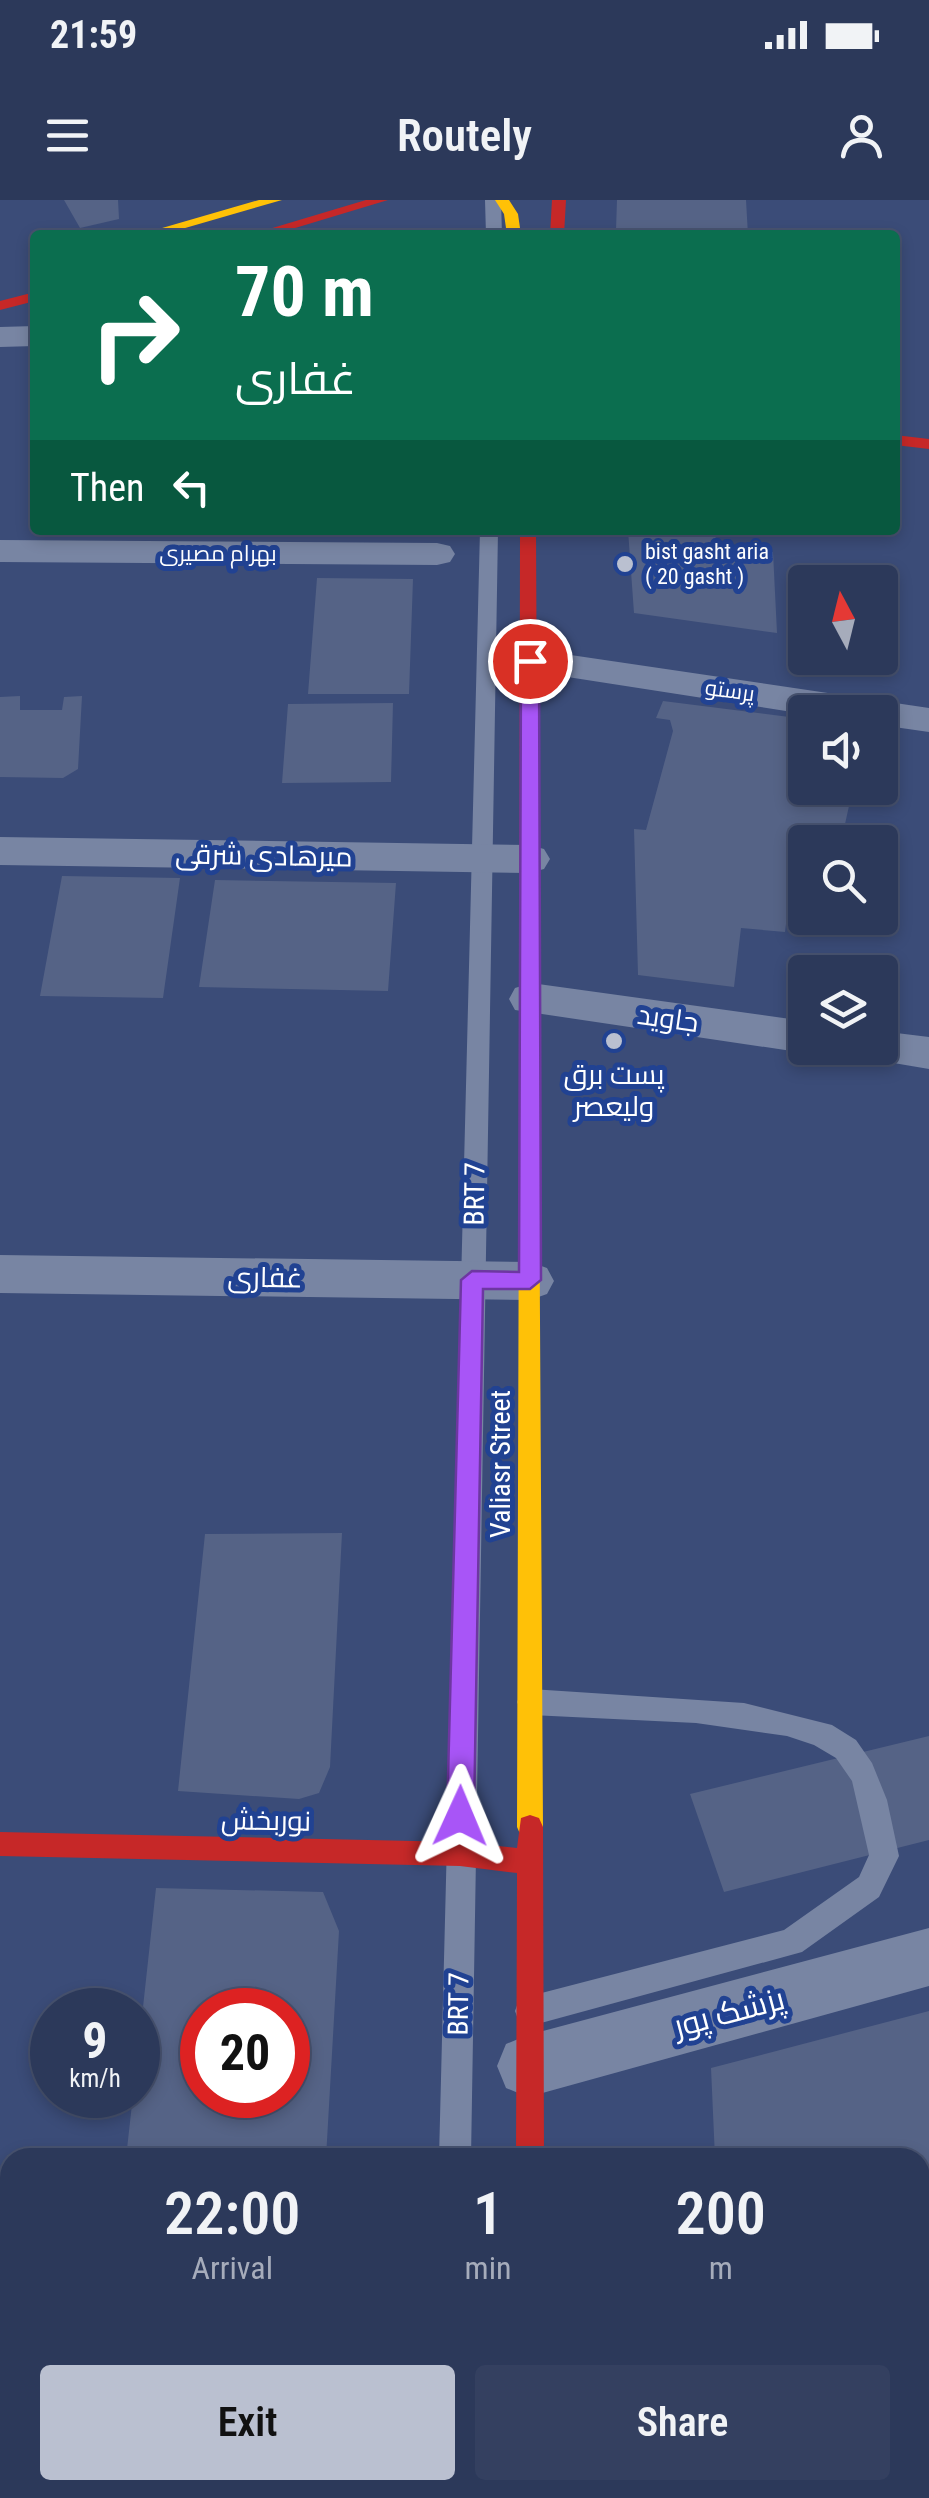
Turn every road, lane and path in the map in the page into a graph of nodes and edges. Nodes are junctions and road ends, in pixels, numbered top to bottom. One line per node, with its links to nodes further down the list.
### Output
1 (275, 200): 6 (main road)
2 (382, 200): 7 (main road)
3 (494, 200): 8 (lane)
4 (502, 200): 9 (main road)
5 (559, 200): 10 (main road)
6 (164, 230)
7 (274, 230)
8 (494, 230)
9 (513, 230)
10 (557, 230)
11 (30, 297): 12 (main road)
12 (0, 306)
13 (30, 336): 14 (street)
14 (0, 337)
15 (900, 441): 16 (main road)
16 (929, 444)
17 (489, 535): 24 (lane, BRT 7)
18 (528, 535): 21 (main road, Valiasr Street)
19 (0, 551): 20 (street, بهرام مصیری)
20 (437, 554)
21 (530, 661): 22 (street, پرستو); 25 (main road, Valiasr Street)
22 (929, 720)
23 (0, 850): 24 (street, میرهادی شرقی)
24 (481, 858): 25 (street, میرهادی شرقی); 31 (lane, BRT 7)
25 (529, 859): 26 (main road, Valiasr Street)
26 (532, 999): 27 (street, جاوید); 32 (main road, Valiasr Street)
27 (788, 1034)
28 (898, 1050): 29 (street)
29 (929, 1054)
30 (0, 1274): 31 (street, غفاری)
31 (472, 1280): 32 (street, غفاری); 35 (lane, BRT 7)
32 (530, 1280): 33 (main road, Valiasr Street)
33 (531, 1702): 36 (main road, Valiasr Street); 38 (lane)
34 (0, 1844): 35 (main road, نوربخش)
35 (460, 1854): 36 (main road, نوربخش); 39 (lane, BRT 7)
36 (531, 1862): 38 (main road, Valiasr Street)
37 (929, 1957): 38 (street, پزشک پور)
38 (529, 2038): 40 (main road, Valiasr Street)
39 (455, 2148)
40 (530, 2148)

